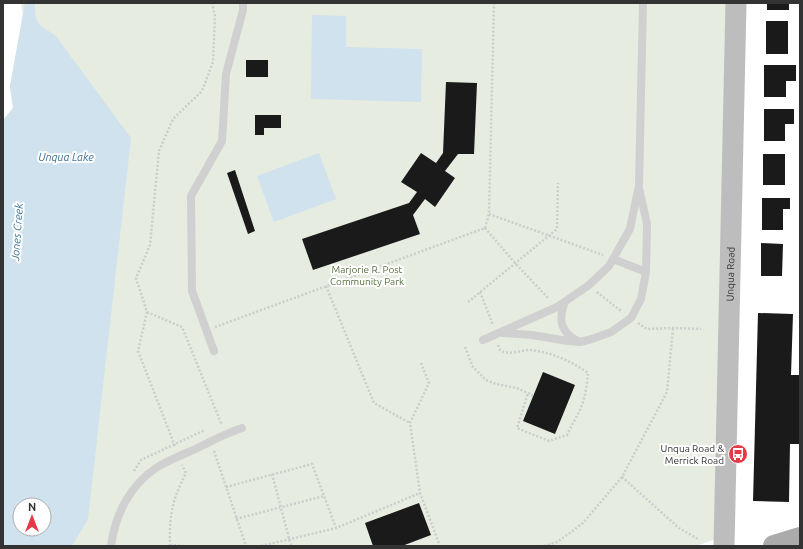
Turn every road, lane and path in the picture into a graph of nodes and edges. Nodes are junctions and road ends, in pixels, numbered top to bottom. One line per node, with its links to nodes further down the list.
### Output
1 (212, 3): 18 (path)
2 (243, 3): 20 (lane)
3 (494, 3): 8 (path)
4 (642, 3): 7 (lane)
5 (736, 3): 56 (street, Unqua Road)
6 (558, 183): 10 (path)
7 (639, 185): 11 (lane); 13 (lane)
8 (489, 214): 9 (path); 10 (path)
9 (485, 228): 12 (path); 14 (path)
10 (549, 235): 11 (path); 12 (path)
11 (614, 259): 13 (lane); 16 (lane)
12 (515, 263): 15 (path); 17 (path)
13 (646, 272): 23 (lane)
14 (326, 286): 20 (path); 30 (path)
15 (468, 302)
16 (565, 302): 17 (lane); 23 (lane)
17 (557, 307): 21 (lane)
18 (147, 312): 32 (path); 34 (path)
19 (673, 328): 38 (path)
20 (206, 330): 25 (lane)
21 (500, 332): 22 (lane); 23 (lane)
22 (483, 340)
23 (580, 342)
24 (465, 347): 28 (path)
25 (214, 351)
26 (421, 363): 30 (path)
27 (588, 373): 28 (path)
28 (528, 393): 29 (path)
29 (534, 396)
30 (410, 423): 40 (path)
31 (242, 428): 33 (lane)
32 (208, 429): 33 (path); 34 (path)
33 (211, 441): 35 (lane); 39 (path)
34 (174, 444): 35 (path); 36 (path)
35 (179, 456): 48 (lane); 49 (path)
36 (141, 460)
37 (272, 474): 39 (path); 41 (path); 42 (path)
38 (622, 477): 47 (path); 55 (path)
39 (226, 487): 43 (path)
40 (420, 493): 44 (path); 54 (path)
41 (324, 496): 42 (path); 44 (path)
42 (280, 508): 43 (path); 46 (path)
43 (236, 519): 51 (path)
44 (336, 528): 46 (path)
45 (800, 538): 57 (main road)
46 (289, 539): 52 (path); 53 (path)
47 (698, 539)
48 (111, 546)
49 (170, 546): 50 (path)
50 (183, 546)
51 (246, 546)
52 (261, 546)
53 (291, 546)
54 (440, 546)
55 (544, 546)
56 (724, 546)
57 (774, 546)

